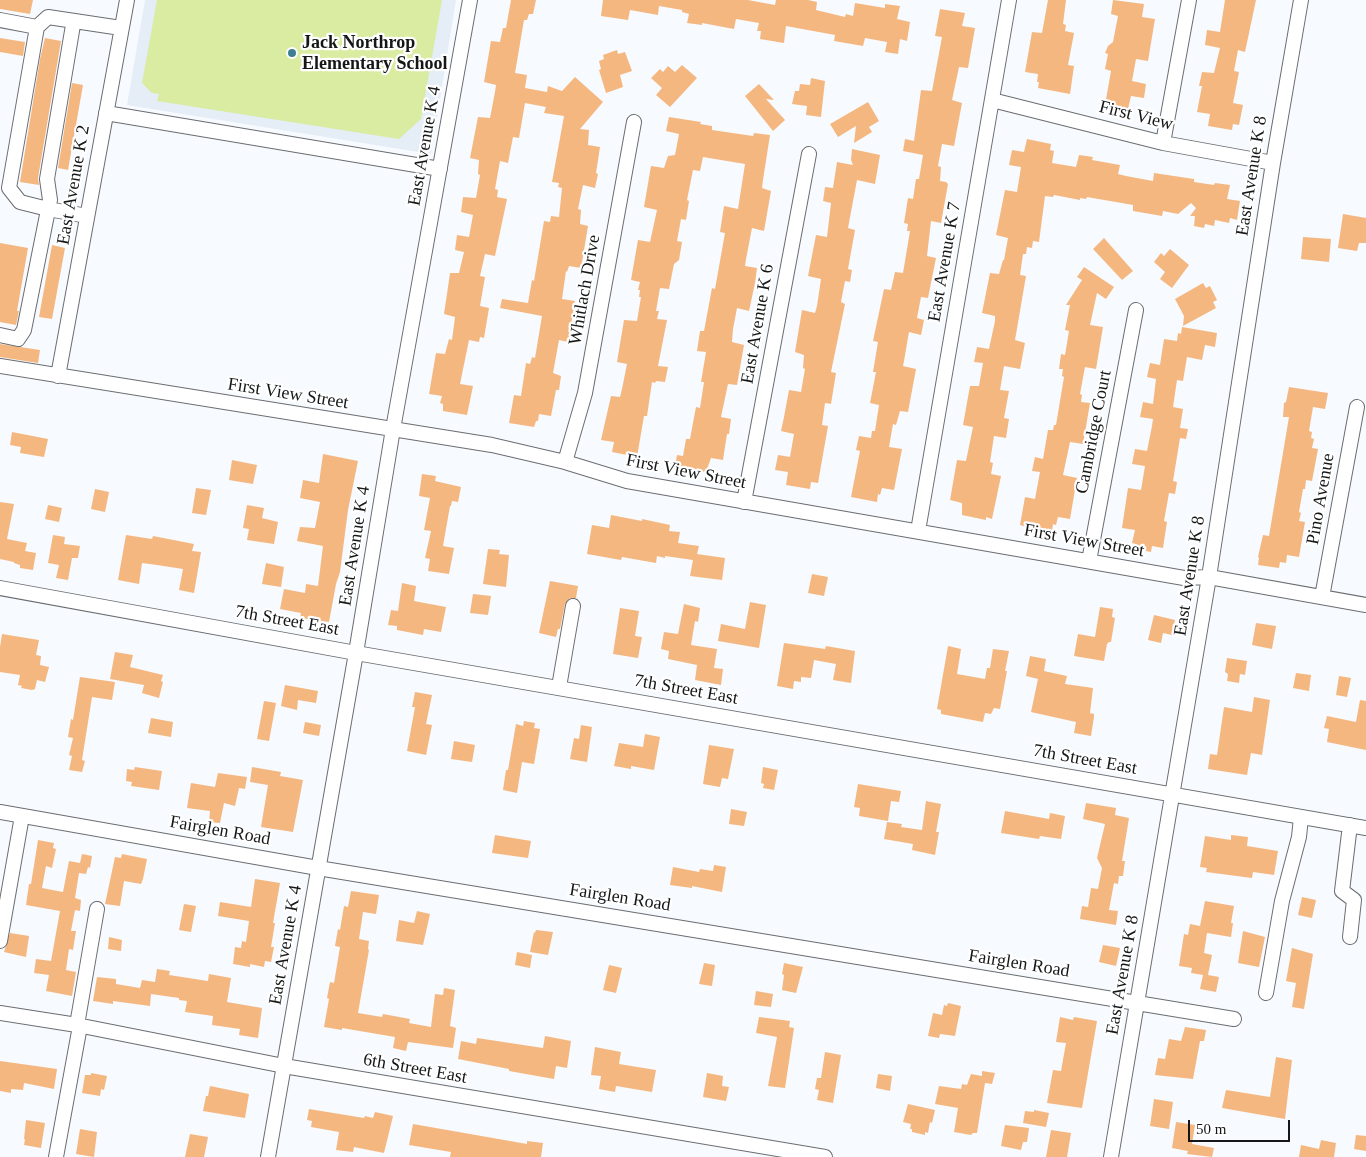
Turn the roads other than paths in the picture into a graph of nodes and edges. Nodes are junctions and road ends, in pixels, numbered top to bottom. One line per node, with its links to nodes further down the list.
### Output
1 (127, 0): 9 (street, East Avenue K 2)
2 (470, 0): 16 (street, East Avenue K 4)
3 (1009, 0): 10 (street, East Avenue K 7)
4 (1189, 0): 13 (street)
5 (1301, 0): 15 (street, East Avenue K 8)
6 (0, 20): 8 (street)
7 (77, 22): 8 (street); 9 (street); 17 (street)
8 (36, 27): 17 (street)
9 (121, 28): 11 (street, East Avenue K 2)
10 (992, 100): 13 (street, First View); 27 (street, East Avenue K 7)
11 (106, 113): 16 (street); 18 (street, East Avenue K 2)
12 (634, 122): 25 (street, Whitlach Drive)
13 (1163, 143): 15 (street, First View)
14 (809, 154): 26 (street, East Avenue K 6)
15 (1273, 163): 29 (street, East Avenue K 8)
16 (440, 169): 24 (street, East Avenue K 4)
17 (48, 209): 18 (street); 20 (street)
18 (87, 216): 22 (street, East Avenue K 2)
19 (1136, 310): 28 (street, Cambridge Court)
20 (0, 335)
21 (0, 366): 22 (street, First View Street)
22 (58, 376): 24 (street, First View Street)
23 (1357, 408): 31 (street, Pino Avenue)
24 (393, 430): 25 (street, First View Street); 34 (street, East Avenue K 4)
25 (565, 462): 26 (street, First View Street)
26 (744, 502): 27 (street, First View Street)
27 (918, 531): 28 (street, First View Street)
28 (1089, 561): 29 (street, First View Street)
29 (1209, 577): 31 (street, First View Street); 36 (street, East Avenue K 8)
30 (0, 588): 34 (street, 7th Street East)
31 (1322, 597): 32 (street, First View Street)
32 (1366, 605)
33 (574, 606): 35 (street)
34 (356, 653): 35 (street, 7th Street East); 42 (street, East Avenue K 4)
35 (560, 687): 36 (street, 7th Street East)
36 (1174, 794): 39 (street, 7th Street East); 47 (street, East Avenue K 8)
37 (0, 812): 38 (street, Fairglen Road)
38 (22, 816): 42 (street, Fairglen Road); 45 (street)
39 (1301, 817): 40 (street, 7th Street East); 46 (street)
40 (1350, 825): 41 (street, 7th Street East); 44 (street)
41 (1366, 828)
42 (318, 868): 47 (street, Fairglen Road); 51 (street, East Avenue K 4)
43 (97, 909): 50 (street)
44 (1350, 937)
45 (0, 941)
46 (1266, 993)
47 (1138, 1003): 49 (street, Fairglen Road); 55 (street, East Avenue K 8)
48 (0, 1013): 50 (street, 6th Street East)
49 (1234, 1019)
50 (78, 1025): 51 (street, 6th Street East); 52 (street)
51 (284, 1066): 53 (street, East Avenue K 4); 54 (street, 6th Street East)
52 (56, 1157)
53 (268, 1157)
54 (826, 1157)
55 (1111, 1157)

